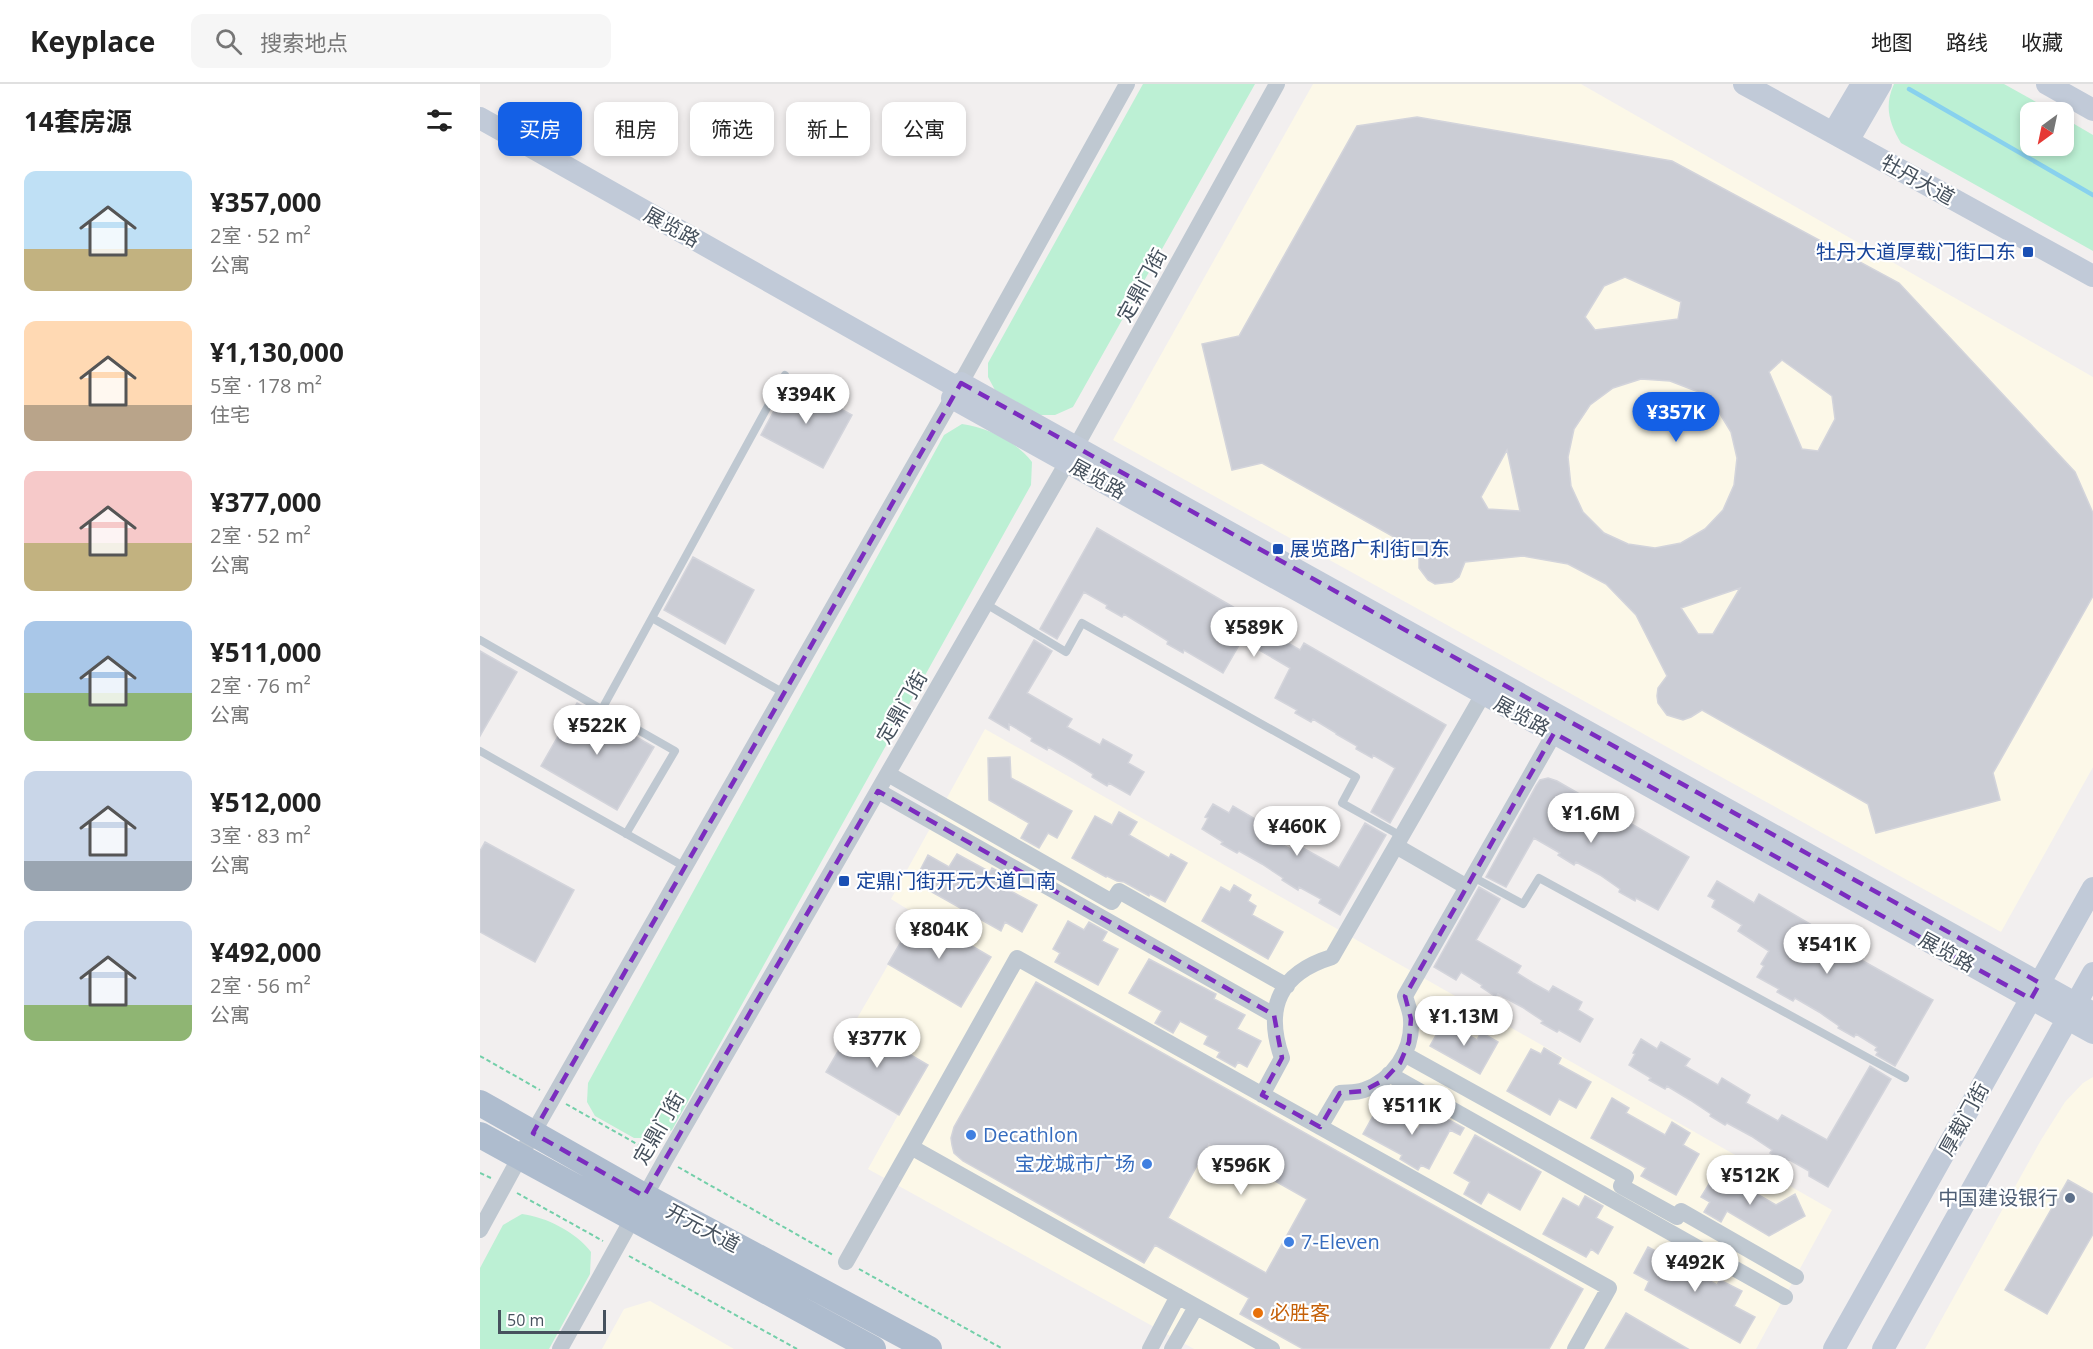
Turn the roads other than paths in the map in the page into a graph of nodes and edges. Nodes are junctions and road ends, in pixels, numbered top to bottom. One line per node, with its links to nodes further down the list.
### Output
1 (1127, 84): 12 (street)
2 (1277, 84): 13 (street, 定鼎门街)
3 (1744, 84): 9 (street, 牡丹大道)
4 (1862, 84): 9 (street)
5 (1881, 84): 9 (street)
6 (2046, 84): 7 (street)
7 (2093, 110)
8 (480, 118): 12 (street, 展览路)
9 (1841, 137): 10 (street, 牡丹大道)
10 (2093, 276)
11 (785, 375): 15 (lane)
12 (957, 389): 13 (street, 展览路); 18 (street)
13 (1072, 454): 14 (street, 定鼎门街); 17 (street, 展览路)
14 (986, 604): 22 (street, 定鼎门街); 25 (lane)
15 (652, 618): 18 (lane); 19 (lane)
16 (480, 640): 19 (lane)
17 (1488, 686): 20 (street, 展览路); 25 (street)
18 (784, 693): 26 (street)
19 (602, 709): 24 (lane)
20 (1558, 726): 27 (street); 31 (street, 展览路)
21 (480, 751): 24 (lane)
22 (888, 774): 23 (street, 定鼎门街); 30 (street)
23 (878, 791): 33 (street); 45 (street, 定鼎门街)
24 (626, 834): 26 (lane)
25 (1399, 841): 27 (street); 30 (street)
26 (685, 867): 41 (street)
27 (1470, 882): 35 (street); 37 (lane)
28 (2093, 888): 31 (street, 厚载门街)
29 (2093, 973): 32 (street)
30 (1287, 986): 33 (street)
31 (2036, 991): 32 (street, 展览路); 60 (street, 厚载门街)
32 (2079, 1012): 34 (street, 展览路); 61 (street)
33 (1274, 1016): 38 (street)
34 (2093, 1034)
35 (1404, 1054): 36 (street); 49 (street)
36 (1389, 1074): 40 (street); 51 (street)
37 (1905, 1078)
38 (1262, 1095): 40 (street); 43 (street)
39 (480, 1103): 41 (main road, 开元大道)
40 (1320, 1127): 59 (street)
41 (533, 1133): 44 (street); 45 (main road, 开元大道)
42 (480, 1135): 44 (main road, 开元大道)
43 (911, 1147): 48 (street); 50 (street)
44 (520, 1157): 46 (main road, 开元大道); 47 (street)
45 (644, 1196): 46 (street, 定鼎门街); 55 (main road, 开元大道)
46 (632, 1219): 53 (street, 定鼎门街); 54 (main road, 开元大道)
47 (480, 1230)
48 (846, 1262)
49 (1796, 1277)
50 (1178, 1296): 52 (street); 56 (street)
51 (1785, 1297)
52 (1196, 1307): 57 (street); 58 (street)
53 (560, 1349)
54 (873, 1349)
55 (928, 1349)
56 (1150, 1349)
57 (1172, 1349)
58 (1272, 1349)
59 (1575, 1349)
60 (1834, 1349)
61 (1883, 1349)

